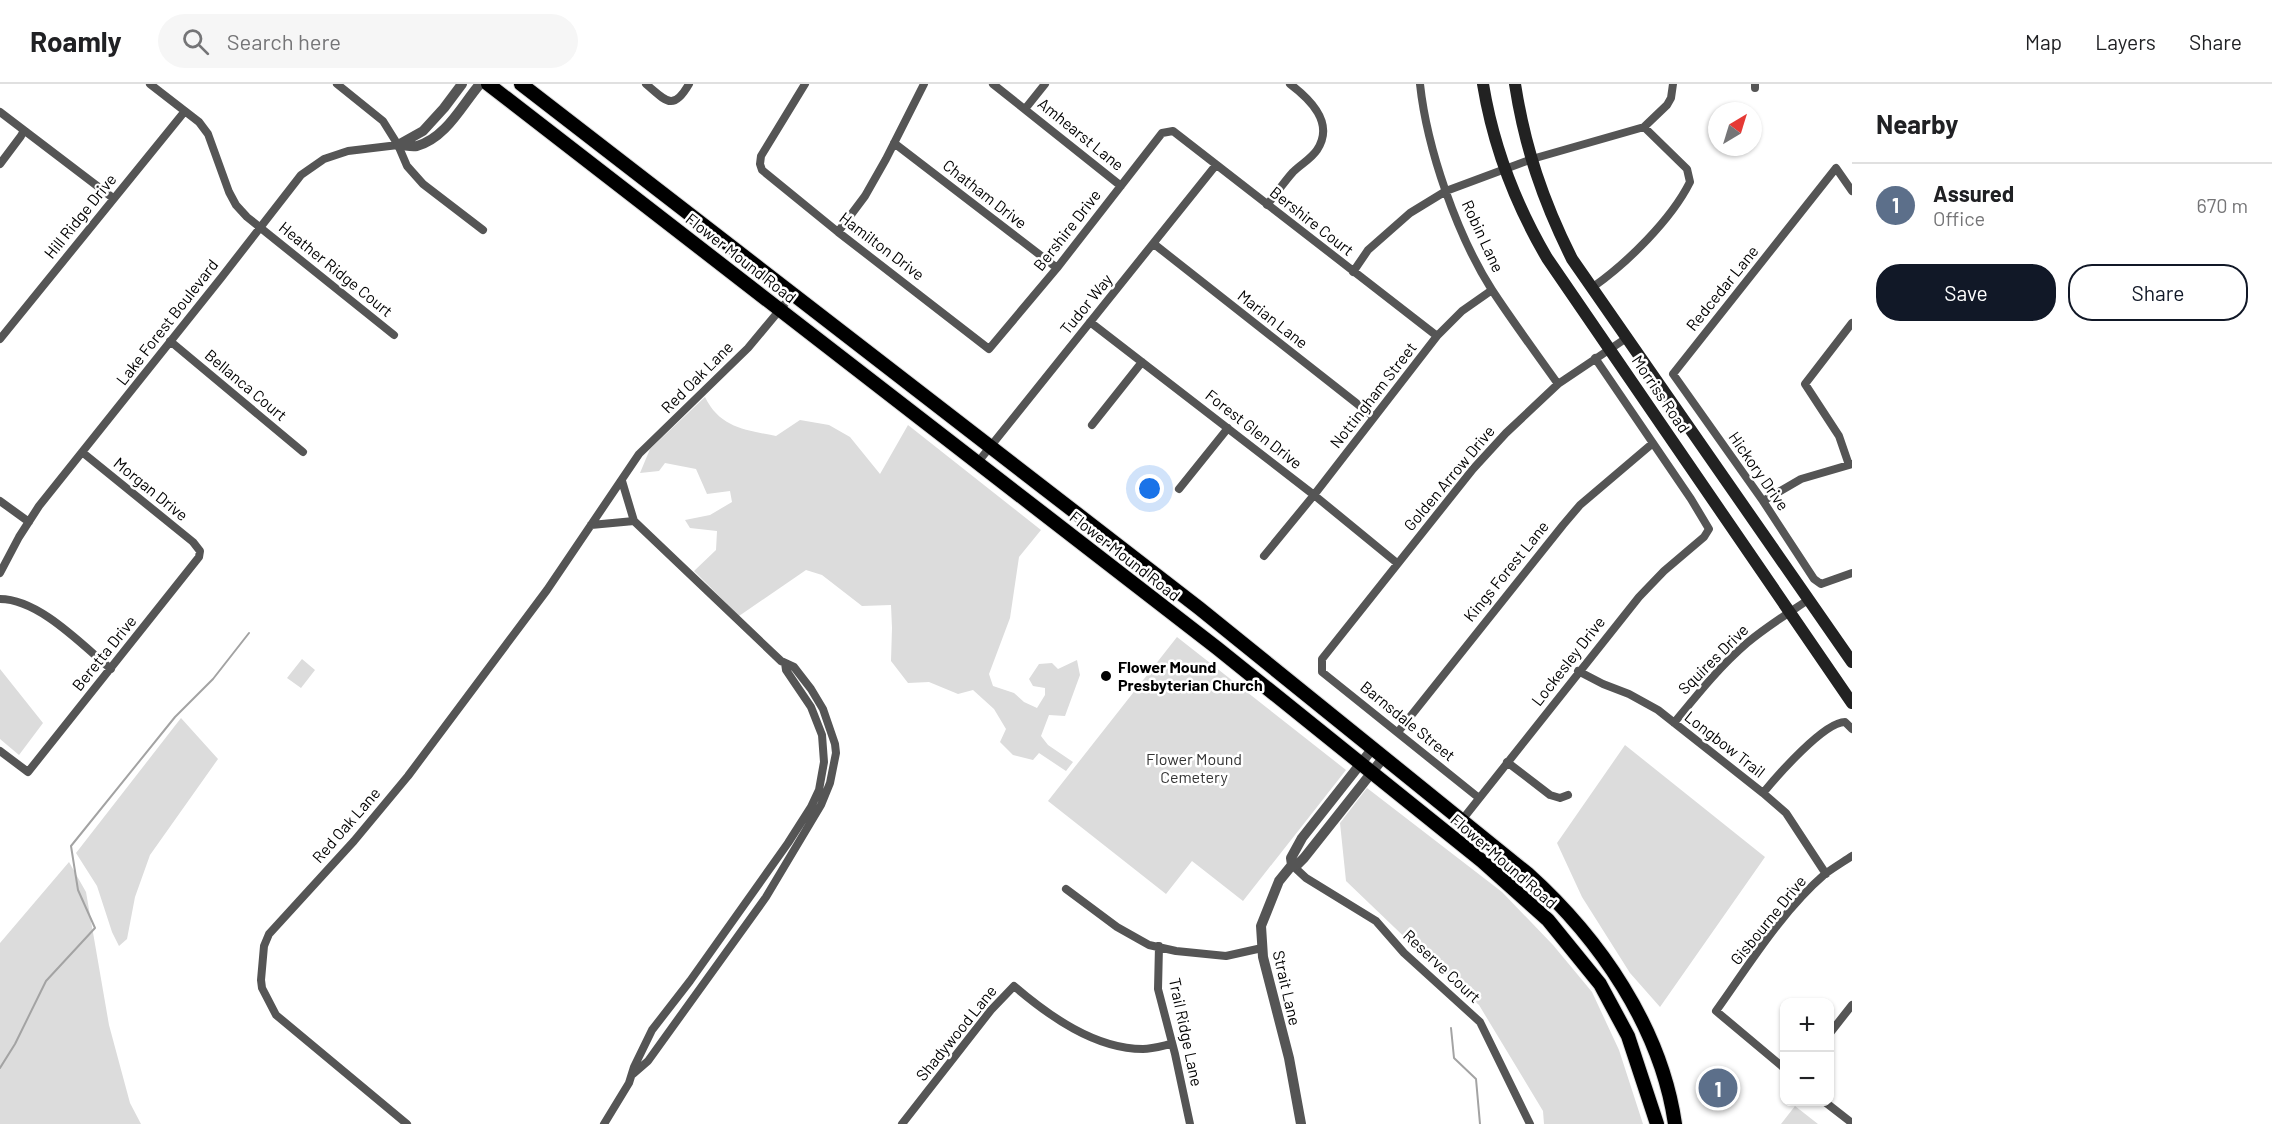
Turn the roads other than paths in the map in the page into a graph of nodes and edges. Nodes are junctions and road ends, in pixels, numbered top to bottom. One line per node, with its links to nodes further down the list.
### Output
1 (150, 84): 19 (street, Heather Ridge Court)
2 (337, 84): 25 (street)
3 (462, 84): 25 (street, Lake Forest Boulevard)
4 (480, 84): 25 (street, Lake Forest Boulevard)
5 (488, 84): 44 (main road, Flower Mound Road)
6 (521, 84): 43 (main road, Flower Mound Road)
7 (646, 84): 8 (street)
8 (689, 84)
9 (805, 84): 37 (street, Hamilton Drive)
10 (924, 84): 24 (street)
11 (993, 84): 18 (street, Amhearst Lane)
12 (1045, 84): 18 (street)
13 (1290, 84): 34 (street)
14 (1419, 84): 31 (street, Robin Lane)
15 (1483, 84): 29 (main road, Morriss Road)
16 (1515, 84): 26 (main road, Morriss Road)
17 (1673, 84): 21 (street)
18 (1025, 109): 30 (street, Amhearst Lane)
19 (185, 111): 33 (street, Hill Ridge Drive); 35 (street, Heather Ridge Court)
20 (0, 112): 22 (street)
21 (1644, 127): 26 (street); 41 (street)
22 (24, 130): 27 (street); 33 (street)
23 (1168, 132): 28 (street, Bershire Court); 30 (street, Bershire Drive)
24 (894, 143): 37 (street); 39 (street, Chatham Drive)
25 (398, 145): 35 (street, Lake Forest Boulevard); 36 (street)
26 (1532, 159): 29 (street); 41 (main road, Morriss Road)
27 (0, 164)
28 (1216, 165): 34 (street, Bershire Court); 38 (street, Tudor Way)
29 (1506, 170): 31 (street); 53 (main road, Morriss Road)
30 (1121, 186): 39 (street, Bershire Drive)
31 (1446, 191): 40 (street); 42 (street, Robin Lane)
32 (1852, 191): 56 (street, Redcedar Lane)
33 (113, 198): 50 (street, Hill Ridge Drive)
34 (1267, 205): 40 (street, Bershire Court)
35 (260, 227): 47 (street, Heather Ridge Court); 51 (street, Lake Forest Boulevard)
36 (483, 230)
37 (838, 232): 52 (street, Hamilton Drive)
38 (1154, 244): 45 (street, Tudor Way); 58 (street, Marian Lane)
39 (1057, 268): 52 (street, Bershire Drive)
40 (1353, 272): 48 (street, Bershire Court)
41 (1593, 287): 49 (main road, Morriss Road)
42 (1492, 290): 48 (street, Nottingham Street); 57 (street, Robin Lane)
43 (793, 294): 44 (street, Red Oak Lane); 62 (main road, Flower Mound Road)
44 (781, 309): 65 (main road, Flower Mound Road); 67 (street, Red Oak Lane)
45 (1090, 322): 55 (street, Forest Glen Drive); 62 (street, Tudor Way)
46 (1852, 323): 66 (street)
47 (394, 335)
48 (1437, 336): 58 (street, Nottingham Street)
49 (1628, 337): 53 (street, Golden Arrow Drive); 81 (main road, Morriss Road)
50 (0, 339)
51 (170, 341): 63 (street, Lake Forest Boulevard); 64 (street, Bellanca Court)
52 (989, 349)
53 (1610, 349): 54 (street, Golden Arrow Drive); 83 (main road, Morriss Road)
54 (1595, 358): 57 (street, Golden Arrow Drive); 61 (street)
55 (1142, 362): 59 (street); 60 (street, Forest Glen Drive)
56 (1673, 374): 71 (street, Hickory Drive)
57 (1558, 384): 77 (street, Golden Arrow Drive)
58 (1374, 417): 69 (street, Nottingham Street)
59 (1092, 425)
60 (1228, 428): 68 (street); 69 (street, Forest Glen Drive)
61 (1653, 443): 89 (street, Lockesley Drive); 93 (street, Kings Forest Lane)
62 (991, 447): 65 (street, Tudor Way); 82 (main road, Flower Mound Road)
63 (82, 452): 73 (street, Lake Forest Boulevard); 75 (street, Morgan Drive)
64 (303, 452)
65 (978, 462): 84 (main road, Flower Mound Road)
66 (1850, 465): 71 (street)
67 (622, 481): 72 (street); 74 (street, Red Oak Lane)
68 (1179, 489)
69 (1314, 495): 76 (street, Nottingham Street); 77 (street, Forest Glen Drive)
70 (0, 501): 73 (street)
71 (1762, 501): 79 (street, Hickory Drive)
72 (634, 521): 74 (street); 86 (street)
73 (29, 522): 78 (street, Lake Forest Boulevard)
74 (591, 525): 118 (street, Red Oak Lane)
75 (200, 551): 88 (street, Beretta Drive)
76 (1264, 556)
77 (1397, 563): 87 (street, Golden Arrow Drive)
78 (0, 573)
79 (1852, 573)
80 (0, 599): 88 (street)
81 (1808, 600): 83 (street, Squires Drive); 85 (main road, Morriss Road)
82 (1199, 608): 84 (main road); 95 (main road, Flower Mound Road)
83 (1790, 612): 90 (main road, Morriss Road); 91 (street, Squires Drive)
84 (1186, 625): 97 (main road, Flower Mound Road)
85 (1852, 662)
86 (785, 663): 115 (street); 115 (street)
87 (1321, 666): 93 (street, Barnsdale Street)
88 (111, 669): 94 (street, Beretta Drive)
89 (1578, 671): 91 (street, Longbow Trail); 96 (street, Lockesley Drive)
90 (1852, 703)
91 (1674, 723): 99 (street, Longbow Trail)
92 (1852, 729): 99 (street)
93 (1398, 732): 101 (street, Barnsdale Street)
94 (0, 751)
95 (1378, 753): 97 (street, Strait Lane); 98 (street, Strait Lane); 102 (main road, Flower Mound Road)
96 (1507, 762): 100 (street); 101 (street, Lockesley Drive)
97 (1361, 763): 98 (main road, Flower Mound Road); 104 (street, Strait Lane)
98 (1372, 772): 104 (street, Strait Lane); 111 (main road, Flower Mound Road)
99 (1763, 793): 105 (street, Longbow Trail)
100 (1568, 795)
101 (1479, 798): 102 (street, Lockesley Drive)
102 (1462, 820): 114 (main road, Flower Mound Road)
103 (1852, 856): 105 (street, Gisbourne Drive)
104 (1292, 866): 108 (street, Strait Lane); 123 (street, Reserve Court)
105 (1826, 874): 113 (street, Gisbourne Drive)
106 (1066, 890): 107 (street)
107 (1159, 946): 108 (street); 112 (street, Trail Ridge Lane)
108 (1262, 948): 122 (street, Strait Lane)
109 (1852, 1005): 110 (street)
110 (1834, 1028)
111 (1628, 1036): 114 (main road); 124 (main road, Flower Mound Road)
112 (1171, 1044): 120 (street, Shadywood Lane); 121 (street, Trail Ridge Lane)
113 (1780, 1064)
114 (1662, 1072): 125 (main road, Flower Mound Road)
115 (633, 1074): 119 (street)
116 (1831, 1106): 117 (street)
117 (1852, 1123)
118 (407, 1124)
119 (604, 1124)
120 (902, 1124)
121 (1190, 1124)
122 (1301, 1124)
123 (1530, 1124)
124 (1657, 1124)
125 (1675, 1124)

